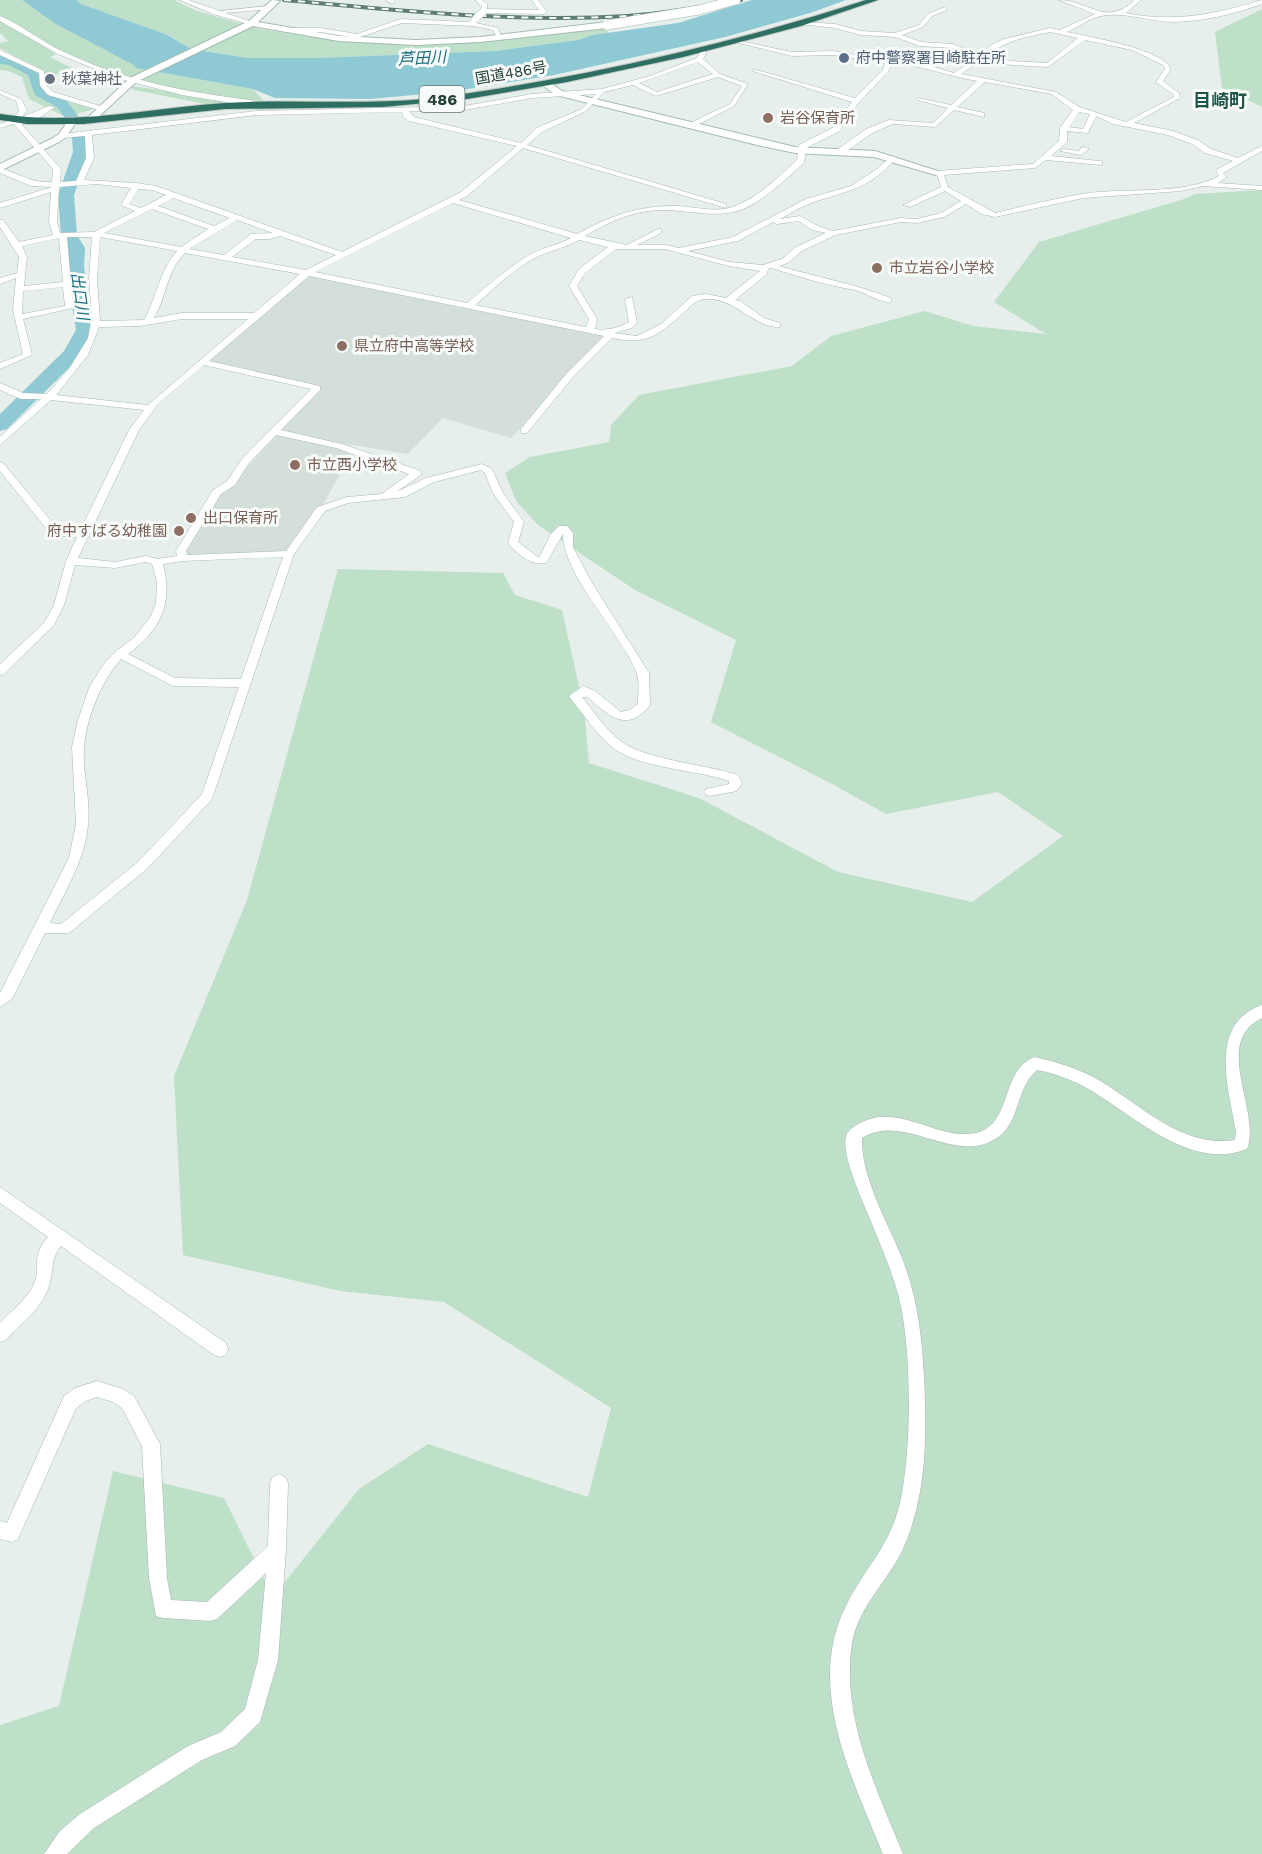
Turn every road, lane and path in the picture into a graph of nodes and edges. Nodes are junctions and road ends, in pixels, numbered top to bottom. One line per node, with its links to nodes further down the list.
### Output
1 (183, 0): 10 (street)
2 (478, 0): 12 (street)
3 (535, 0): 12 (street)
4 (736, 0): 22 (street, bridge)
5 (874, 0): 18 (highway, 国道486号 / 486)
6 (1062, 0): 13 (street)
7 (1138, 0): 14 (street)
8 (1262, 2): 14 (street)
9 (272, 4): 10 (street); 17 (street)
10 (202, 8): 17 (street)
11 (945, 9): 21 (street)
12 (484, 11): 16 (street, bridge)
13 (1100, 14): 14 (street); 20 (street)
14 (1124, 14)
15 (0, 18): 36 (street)
16 (475, 21): 19 (street); 22 (street)
17 (251, 24): 19 (street); 36 (street)
18 (803, 24): 21 (street); 24 (highway, 国道486号 / 486)
19 (285, 30): 22 (street)
20 (1062, 32): 23 (street); 28 (street)
21 (896, 35): 28 (street)
22 (499, 36)
23 (1083, 38): 28 (street); 59 (street)
24 (737, 41): 26 (street); 27 (highway, 国道486号 / 486)
25 (0, 52): 49 (street)
26 (779, 53): 29 (street); 30 (street)
27 (700, 54): 33 (street); 37 (street); 39 (highway, 国道486号 / 486)
28 (981, 56): 34 (street)
29 (771, 58)
30 (889, 60): 34 (street); 45 (street)
31 (763, 64): 32 (street)
32 (756, 70): 38 (street); 45 (street)
33 (718, 75): 37 (street); 38 (street)
34 (955, 75): 35 (street)
35 (985, 80): 50 (street); 51 (street)
36 (132, 81): 46 (street); 49 (street)
37 (633, 82): 40 (street)
38 (734, 82): 60 (street)
39 (545, 83): 42 (street); 48 (highway, 国道486号 / 486)
40 (602, 91): 42 (street); 44 (street)
41 (0, 92): 57 (street)
42 (564, 94): 44 (street); 48 (street)
43 (920, 99): 50 (street)
44 (595, 100): 60 (street); 64 (street)
45 (856, 101): 69 (street)
46 (251, 104): 48 (highway, 国道486号 / 486); 55 (highway, 国道486号 / 486)
47 (51, 107): 57 (street)
48 (406, 107): 62 (street); 64 (street)
49 (103, 108): 55 (street)
50 (954, 108): 53 (street); 70 (street)
51 (1077, 109): 52 (street); 61 (street)
52 (1094, 113): 59 (street); 61 (street)
53 (981, 115)
54 (0, 117): 57 (highway, 国道486号 / 486)
55 (91, 119): 56 (highway, 国道486号 / 486)
56 (73, 120): 57 (highway, 国道486号 / 486); 63 (street)
57 (18, 121): 58 (street); 66 (street)
58 (0, 124)
59 (1127, 124): 73 (street)
60 (691, 126): 69 (street)
61 (1064, 128): 67 (street)
62 (88, 134): 63 (street); 77 (street)
63 (67, 136): 66 (street)
64 (520, 145): 84 (street); 89 (street)
65 (1262, 148): 73 (street)
66 (39, 149): 75 (street); 80 (street)
67 (1053, 149): 68 (street); 72 (street)
68 (1085, 149)
69 (800, 150): 70 (street); 89 (street)
70 (841, 151): 71 (street)
71 (892, 158): 76 (street); 93 (street)
72 (1044, 158): 74 (street); 76 (street)
73 (1239, 161): 78 (street)
74 (1099, 163)
75 (0, 169): 80 (street)
76 (939, 173): 81 (street)
77 (79, 183): 79 (street); 80 (street)
78 (1216, 184): 82 (street); 85 (street)
79 (136, 185): 83 (street); 90 (street)
80 (56, 187): 87 (street); 100 (street)
81 (945, 188): 85 (street); 86 (street)
82 (1262, 188)
83 (173, 195): 88 (street); 91 (street)
84 (452, 200): 101 (street); 108 (street)
85 (966, 201): 98 (street)
86 (907, 205)
87 (0, 206)
88 (153, 206): 90 (street); 95 (street)
89 (735, 209): 101 (street)
90 (143, 211): 99 (street)
91 (237, 217): 95 (street); 97 (street)
92 (0, 222): 103 (street)
93 (769, 222): 94 (street); 106 (street)
94 (815, 228): 98 (street); 102 (street)
95 (215, 229): 107 (street)
96 (658, 231): 105 (street)
97 (280, 232): 108 (street); 109 (street)
98 (833, 233): 102 (street)
99 (96, 234): 100 (street); 107 (street); 123 (street)
100 (59, 235): 103 (street); 114 (street)
101 (579, 237): 104 (street); 119 (street)
102 (814, 242): 110 (street)
103 (17, 245): 111 (street)
104 (615, 246): 105 (street); 125 (street)
105 (628, 247): 106 (street)
106 (682, 250): 110 (street)
107 (181, 251): 109 (street); 122 (street)
108 (343, 255): 112 (street)
109 (224, 258): 112 (street)
110 (768, 267): 117 (street); 118 (street)
111 (21, 273): 113 (street); 115 (street)
112 (308, 273): 119 (street); 120 (street)
113 (0, 281)
114 (66, 284): 115 (street); 121 (street)
115 (19, 290): 121 (street)
116 (629, 299): 126 (street)
117 (888, 300)
118 (727, 302): 124 (street); 126 (street)
119 (469, 306): 125 (street)
120 (258, 316): 122 (street); 127 (street)
121 (19, 317): 128 (street)
122 (147, 322): 123 (street)
123 (96, 324): 130 (street)
124 (777, 325)
125 (590, 330): 126 (street)
126 (608, 334): 132 (street)
127 (204, 362): 131 (street); 133 (street)
128 (0, 366)
129 (0, 386): 130 (street)
130 (45, 396): 131 (street); 134 (street)
131 (149, 408): 139 (street)
132 (524, 431)
133 (275, 432): 136 (street); 141 (street)
134 (0, 442)
135 (0, 465): 139 (street)
136 (417, 473): 137 (street); 138 (street)
137 (430, 480): 138 (street); 147 (street)
138 (385, 496): 140 (street)
139 (85, 535): 142 (street)
140 (289, 554): 141 (street); 146 (street)
141 (183, 558): 143 (street)
142 (71, 561): 143 (street); 145 (street)
143 (157, 562): 144 (street)
144 (120, 654): 146 (street); 148 (street)
145 (0, 670)
146 (244, 683): 148 (street)
147 (710, 792)
148 (40, 927): 149 (street)
149 (0, 1001)
150 (1262, 1011): 159 (street)
151 (0, 1194): 152 (street)
152 (60, 1236): 153 (street); 154 (street)
153 (0, 1334)
154 (220, 1349)
155 (279, 1483): 157 (street)
156 (0, 1530): 157 (street)
157 (277, 1550): 158 (street)
158 (54, 1854)
159 (893, 1854)

